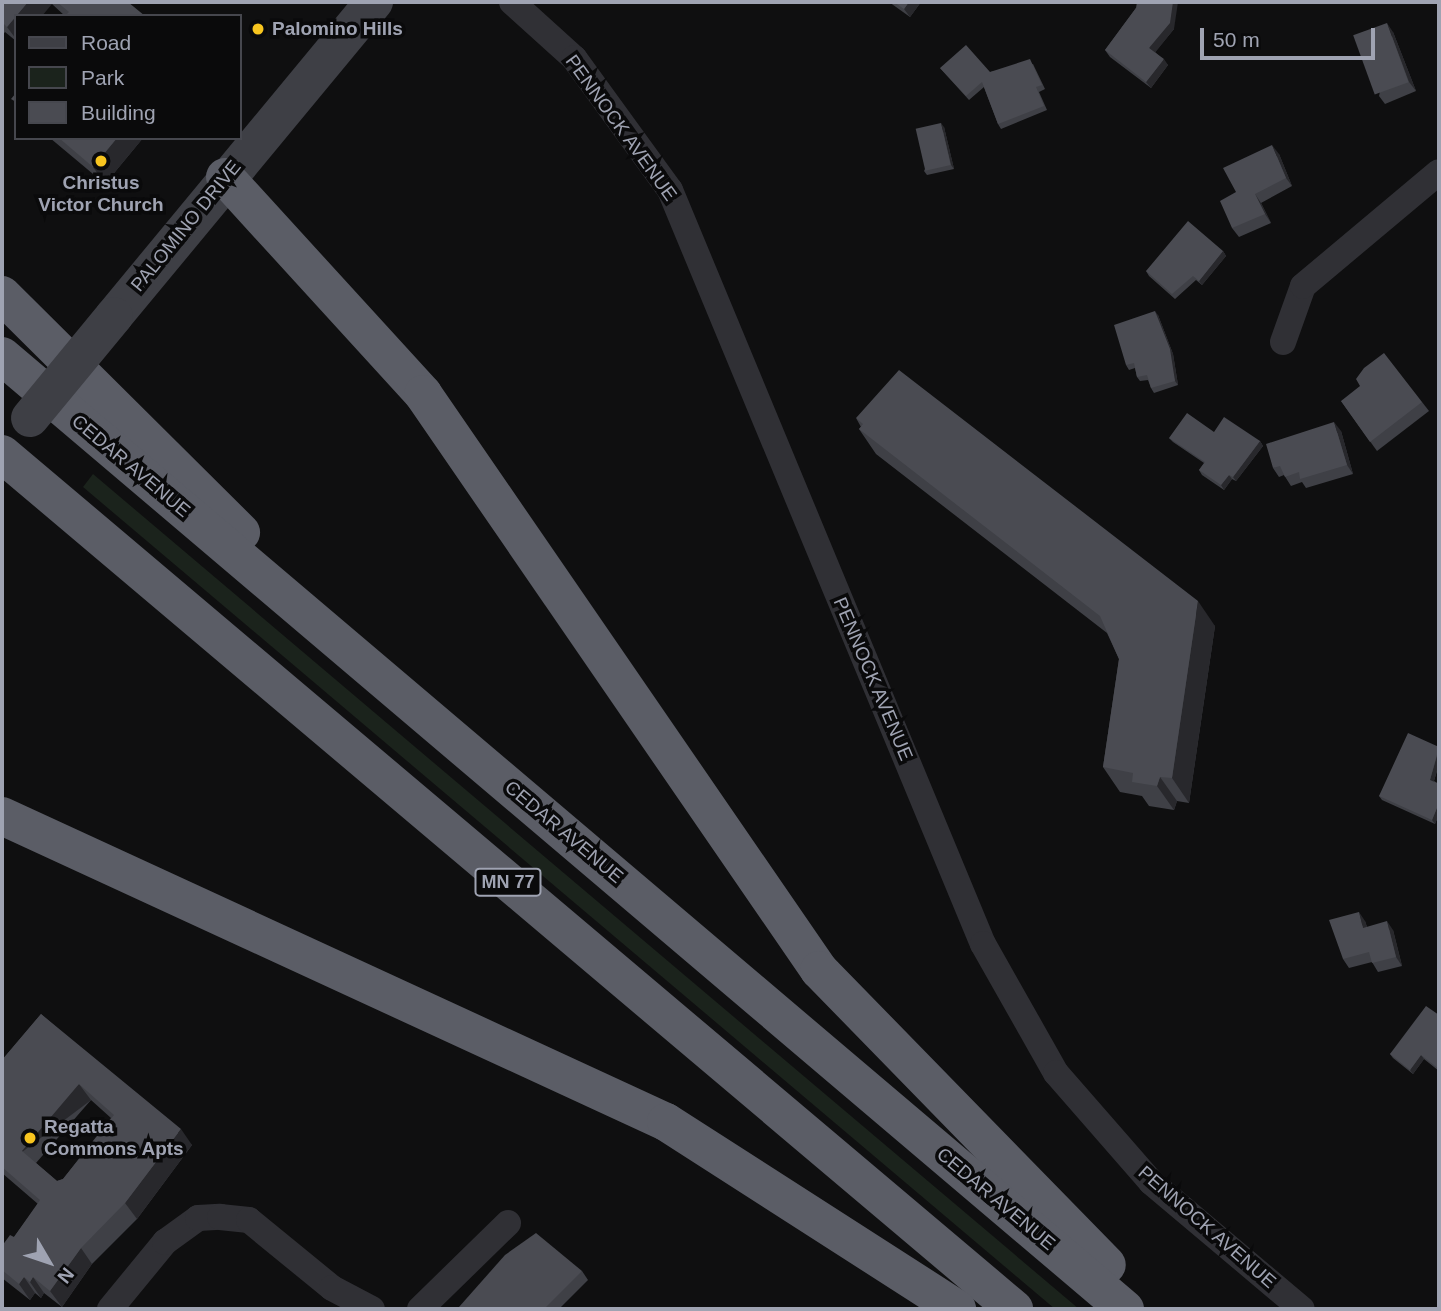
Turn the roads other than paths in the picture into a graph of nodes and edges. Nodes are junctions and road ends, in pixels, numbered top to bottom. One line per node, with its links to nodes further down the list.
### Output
1 (374, 2): 4 (street, PALOMINO DRIVE)
2 (512, 2): 19 (street, PENNOCK AVENUE)
3 (1439, 172): 6 (street)
4 (225, 177): 8 (street, PALOMINO DRIVE, bridge); 18 (highway)
5 (2, 296): 9 (highway)
6 (1283, 342)
7 (2, 356): 9 (highway, CEDAR AVENUE)
8 (2, 453): 16 (highway, MN 77)
9 (354, 654): 17 (highway, CEDAR AVENUE)
10 (2, 816): 15 (highway)
11 (508, 1223): 14 (street)
12 (110, 1309): 13 (street)
13 (372, 1309)
14 (420, 1309)
15 (957, 1309)
16 (1014, 1309)
17 (1125, 1309)
18 (1150, 1309)
19 (1302, 1309)

